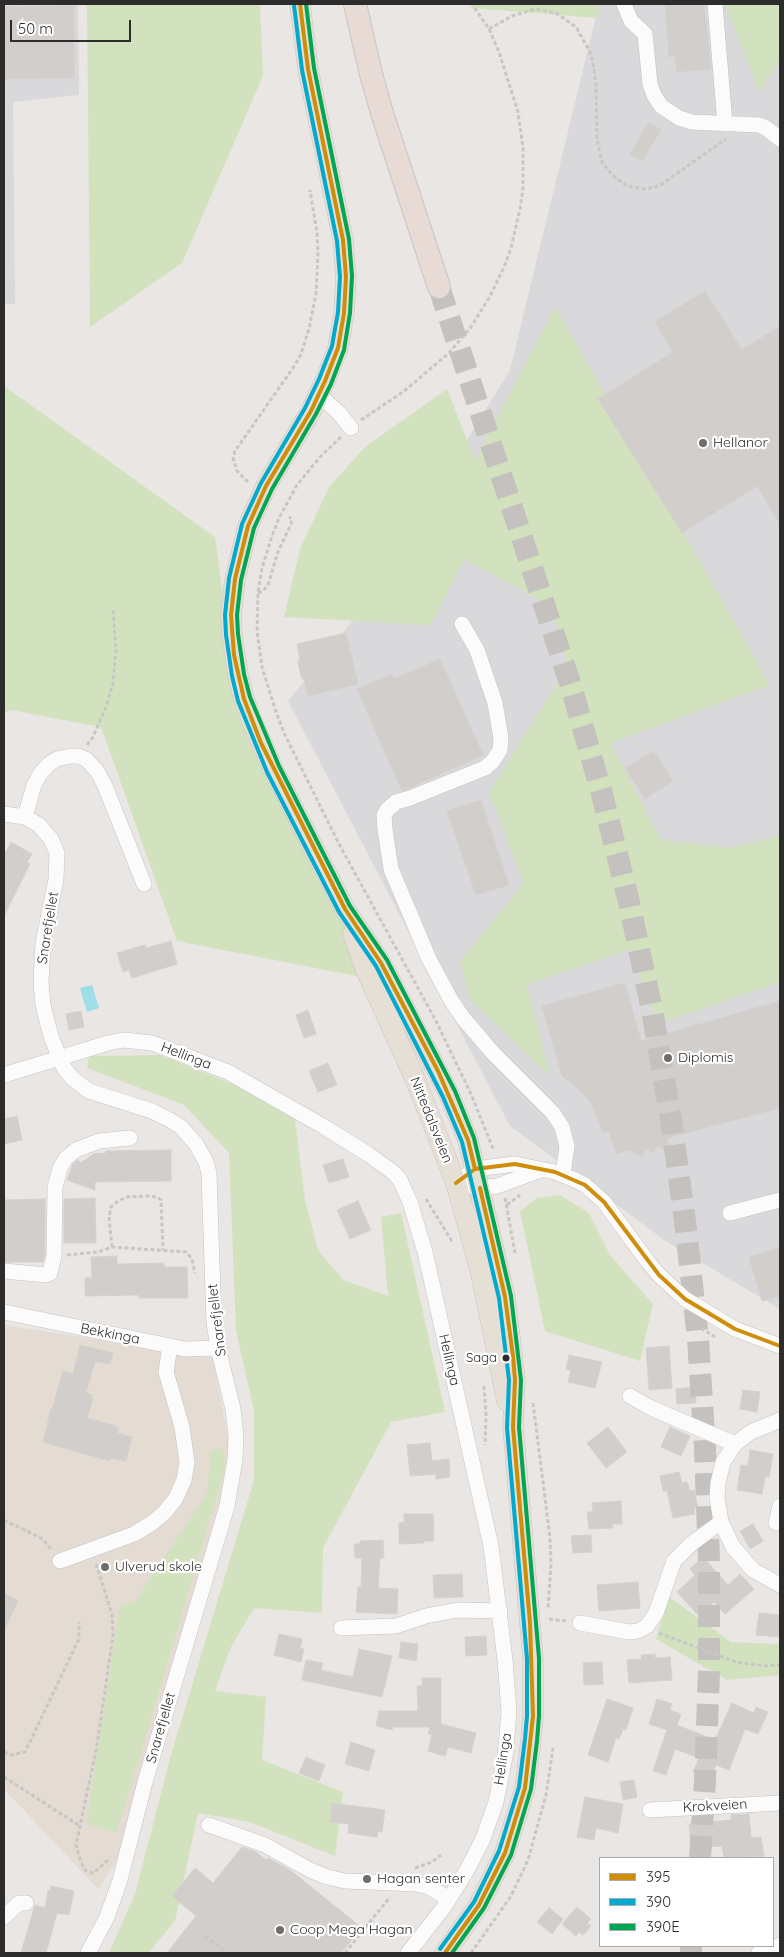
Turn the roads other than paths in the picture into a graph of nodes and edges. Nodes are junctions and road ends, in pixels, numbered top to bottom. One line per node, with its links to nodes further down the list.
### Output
1 (300, 4): 8 (main road, Nittedalsveien)
2 (355, 4): 7 (highway)
3 (624, 4): 5 (street)
4 (715, 4): 5 (street)
5 (732, 124): 6 (street)
6 (780, 139)
7 (439, 287)
8 (319, 395): 9 (street); 14 (main road, Nittedalsveien)
9 (351, 428)
10 (462, 624): 18 (street)
11 (4, 814): 12 (street, Snarefjellet)
12 (25, 817): 13 (street); 15 (street, Snarefjellet)
13 (144, 884)
14 (345, 909): 19 (main road, Nittedalsveien); 20 (main road, Nittedalsveien)
15 (59, 1058): 16 (street, Hellinga); 27 (street, Snarefjellet); 37 (street, Hellinga)
16 (4, 1075)
17 (130, 1138): 23 (street)
18 (563, 1174): 19 (street); 26 (street)
19 (478, 1179): 20 (street); 30 (main road, Nittedalsveien)
20 (456, 1183): 30 (main road, Nittedalsveien)
21 (780, 1200): 22 (street)
22 (730, 1213)
23 (4, 1271)
24 (4, 1312): 25 (street, Bekkinga)
25 (170, 1346): 27 (street, Bekkinga); 35 (street)
26 (780, 1346)
27 (218, 1348): 47 (street, Snarefjellet)
28 (630, 1396): 31 (street)
29 (780, 1420): 31 (street)
30 (513, 1427): 49 (main road, Nittedalsveien)
31 (735, 1444): 33 (street)
32 (780, 1506): 34 (street)
33 (721, 1522): 36 (street); 38 (street)
34 (776, 1523)
35 (60, 1561)
36 (780, 1585)
37 (500, 1611): 39 (street); 43 (street, Hellinga)
38 (580, 1623)
39 (341, 1628)
40 (780, 1803): 41 (street, Krokveien)
41 (650, 1810)
42 (209, 1825): 43 (street)
43 (449, 1899): 48 (street, Hellinga)
44 (26, 1903): 45 (street)
45 (4, 1918)
46 (780, 1945): 50 (street)
47 (88, 1953)
48 (408, 1953)
49 (445, 1953)
50 (759, 1953)

